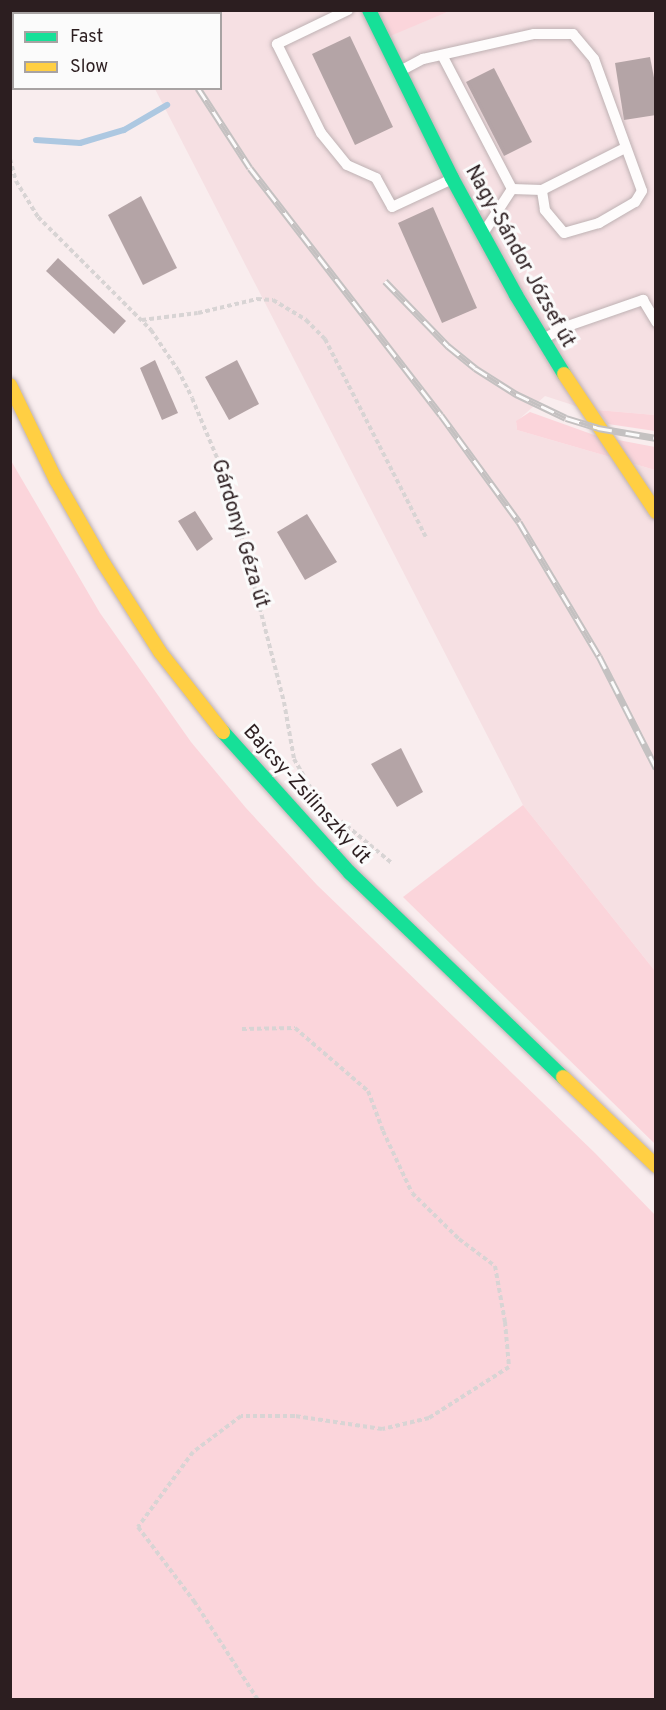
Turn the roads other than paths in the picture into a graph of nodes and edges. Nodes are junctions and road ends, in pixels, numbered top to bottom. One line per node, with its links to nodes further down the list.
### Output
1 (348, 10): 6 (lane)
2 (369, 10): 4 (main road, Nagy-Sándor József út)
3 (442, 55): 4 (lane); 5 (lane); 7 (lane)
4 (399, 71): 6 (main road, Nagy-Sándor József út)
5 (626, 148): 8 (lane); 8 (lane)
6 (452, 178): 9 (main road, Nagy-Sándor József út)
7 (512, 189): 8 (lane); 9 (lane)
8 (542, 190)
9 (482, 234): 11 (main road, Nagy-Sándor József út)
10 (656, 322): 11 (lane)
11 (543, 340): 13 (main road, Nagy-Sándor József út)
12 (10, 385): 14 (main road, Bajcsy-Zsilinszky út)
13 (656, 512)
14 (656, 1166)

